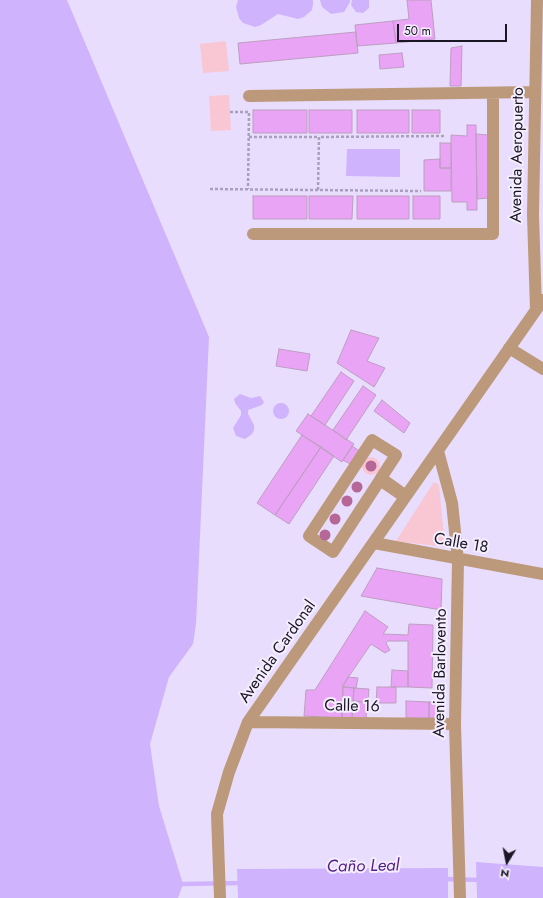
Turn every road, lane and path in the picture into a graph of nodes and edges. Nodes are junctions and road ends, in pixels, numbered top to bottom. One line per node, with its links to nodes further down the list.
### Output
1 (536, 0): 2 (street, Avenida Aeropuerto)
2 (540, 18): 3 (street, Avenida Aeropuerto)
3 (535, 92): 4 (street); 16 (street, Avenida Aeropuerto)
4 (493, 93): 5 (street); 14 (street)
5 (248, 96)
6 (230, 112): 9 (path)
7 (446, 136): 8 (path)
8 (319, 137): 9 (path); 12 (path)
9 (248, 138): 11 (path)
10 (210, 189): 11 (path)
11 (248, 189): 12 (path)
12 (318, 190): 13 (path)
13 (421, 191)
14 (253, 234)
15 (543, 300): 16 (street, Avenida Cardonal)
16 (536, 310): 17 (street, Avenida Cardonal)
17 (509, 348): 18 (street); 19 (street, Avenida Cardonal)
18 (543, 369)
19 (438, 451): 20 (street, Avenida Cardonal); 22 (street, Avenida Barlovento)
20 (406, 497): 20 (street); 21 (street, Avenida Cardonal)
21 (374, 543): 22 (street, Calle 18); 24 (street, Avenida Cardonal)
22 (458, 560): 23 (street, Calle 18); 25 (street, Avenida Barlovento)
23 (543, 574)
24 (248, 722): 25 (street, Calle 16); 26 (street, Avenida Cardonal)
25 (455, 724): 27 (street, Avenida Barlovento)
26 (220, 898)
27 (460, 898)

